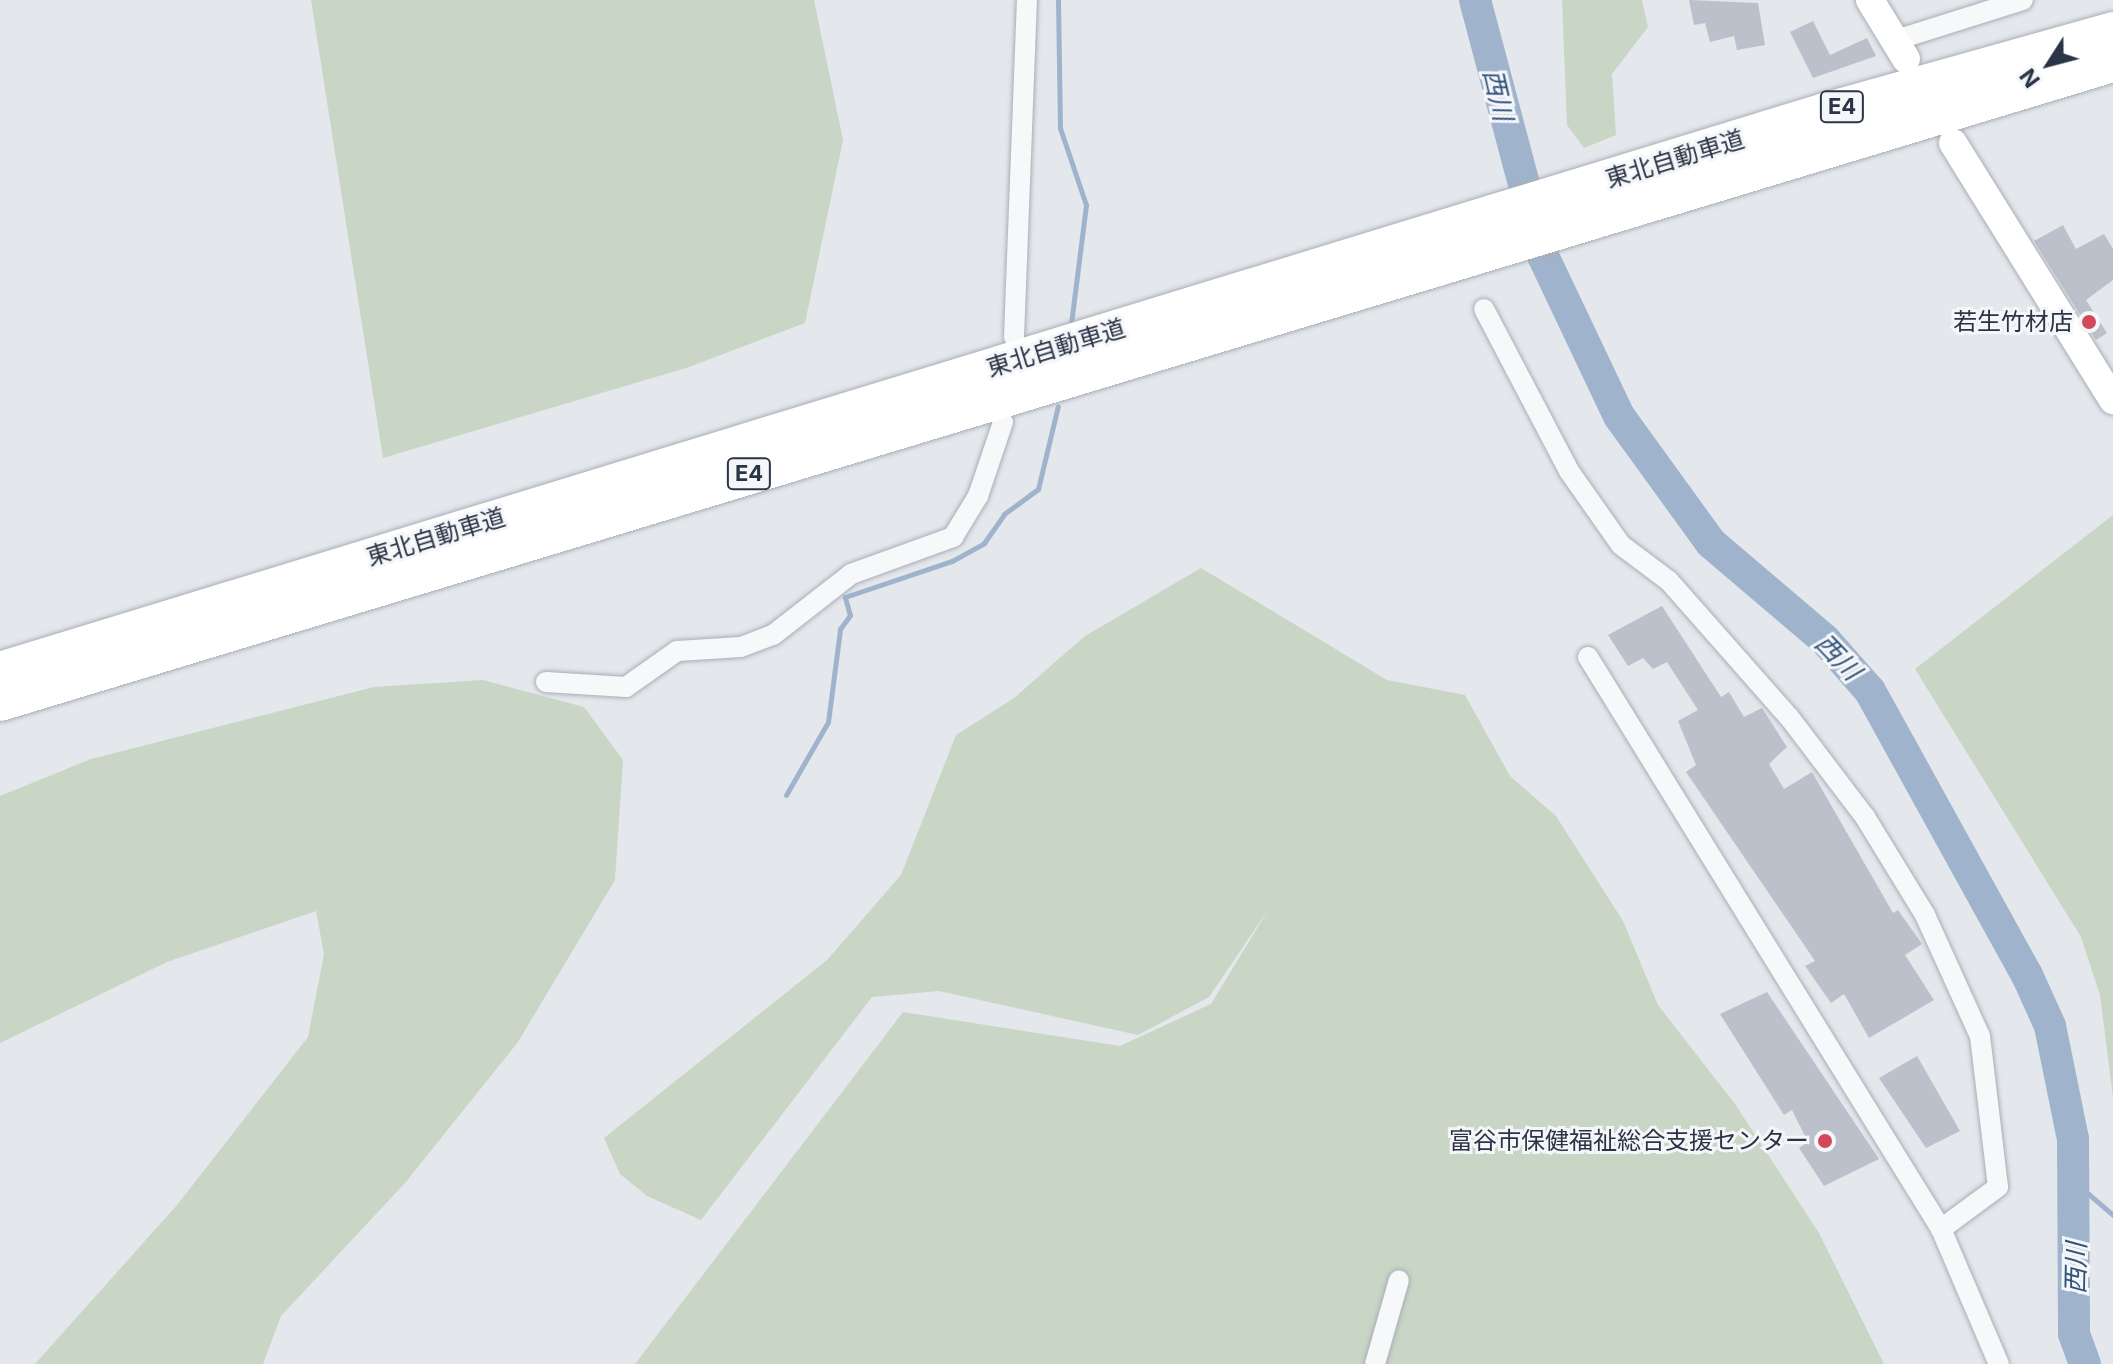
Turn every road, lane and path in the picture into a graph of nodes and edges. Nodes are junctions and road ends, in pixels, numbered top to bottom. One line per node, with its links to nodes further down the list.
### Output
1 (1027, 0): 11 (street)
2 (1870, 0): 5 (main road)
3 (2023, 0): 5 (street)
4 (2113, 31): 8 (highway, 東北自動車道 / E4)
5 (1901, 50)
6 (2113, 63): 8 (highway, 東北自動車道 / E4)
7 (1953, 143): 12 (main road)
8 (1579, 204): 9 (highway, 東北自動車道 / E4)
9 (1493, 230): 16 (highway, 東北自動車道 / E4); 18 (highway, 東北自動車道 / E4)
10 (1484, 309): 19 (street)
11 (1014, 337)
12 (2104, 366): 13 (main road)
13 (2113, 400)
14 (1003, 422): 17 (street)
15 (1588, 657): 19 (street)
16 (0, 671)
17 (546, 682)
18 (0, 702)
19 (1941, 1229): 22 (street)
20 (1399, 1280): 21 (street)
21 (1375, 1364)
22 (1999, 1364)

